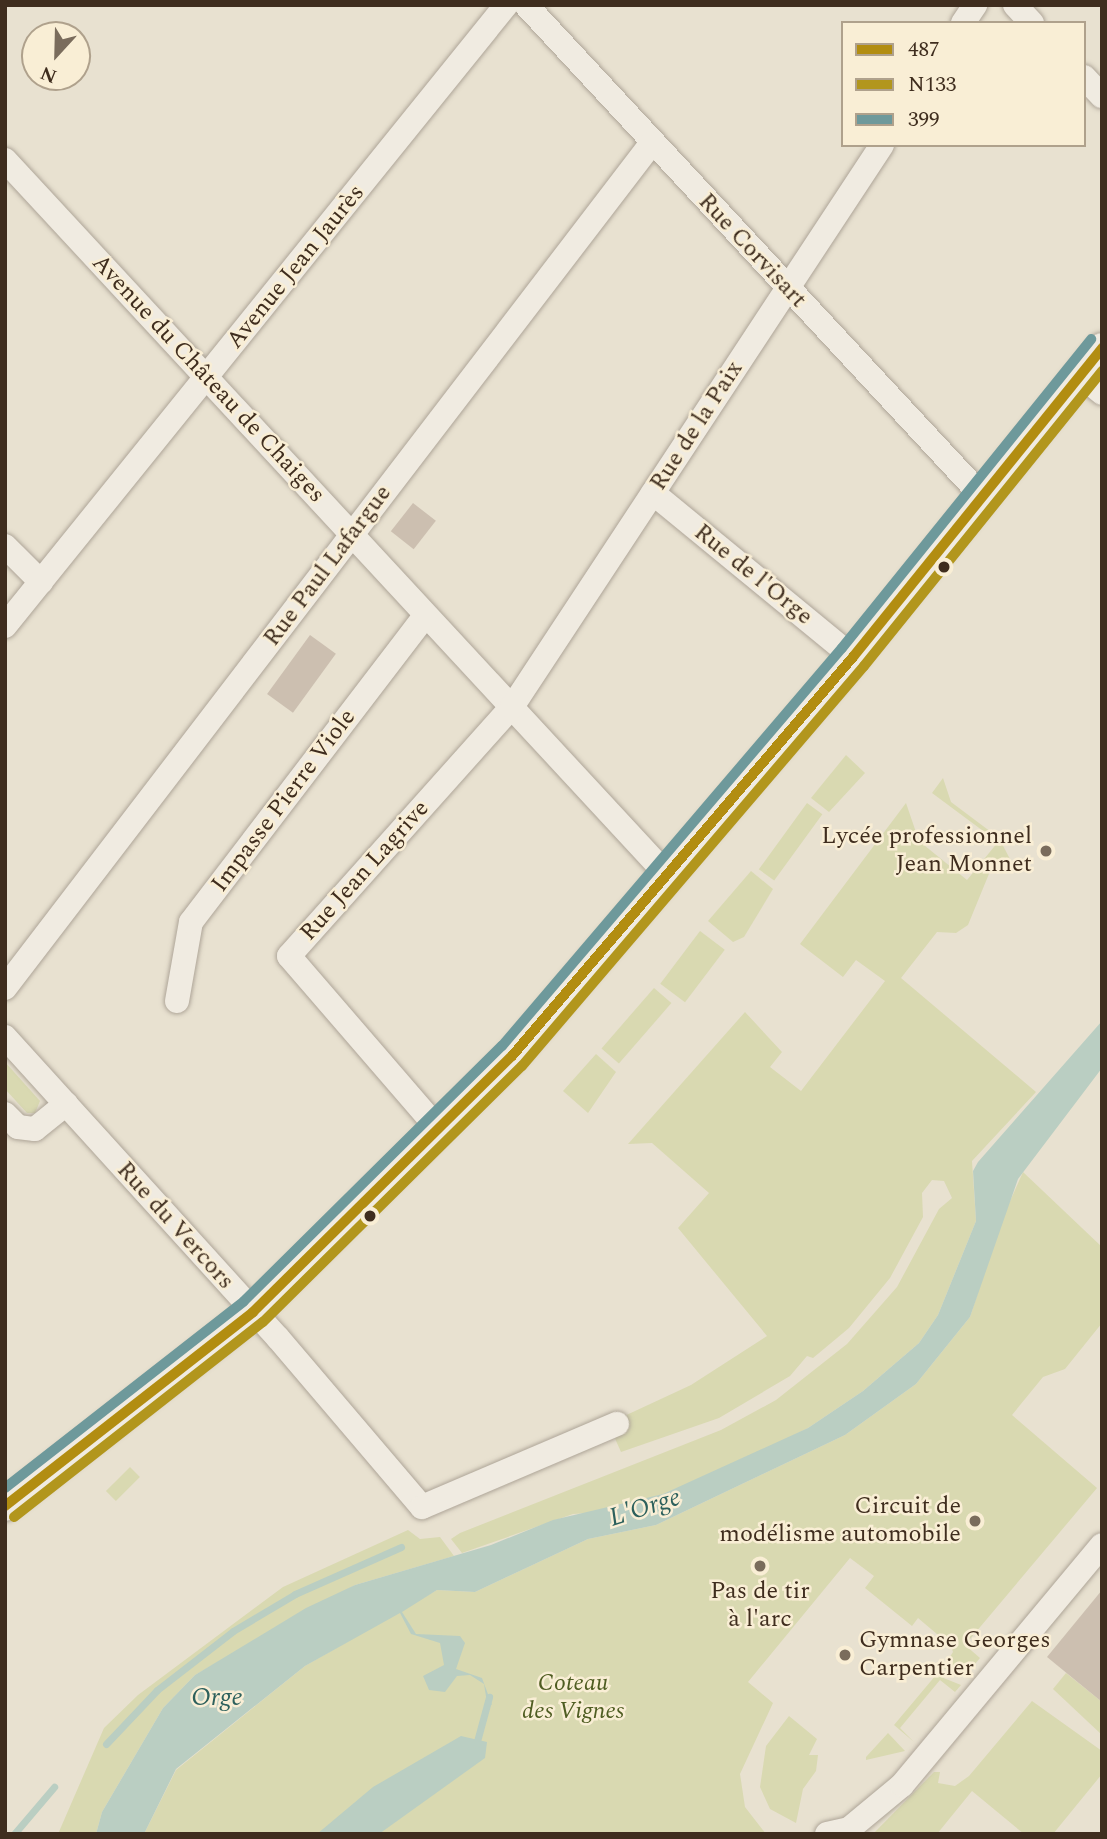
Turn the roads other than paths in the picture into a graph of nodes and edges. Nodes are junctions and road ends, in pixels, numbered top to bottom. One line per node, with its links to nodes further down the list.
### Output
1 (506, 5): 14 (street, Avenue Jean Jaurès)
2 (526, 5): 9 (street, Rue Corvisart)
3 (975, 5): 5 (street)
4 (1015, 5): 6 (street)
5 (964, 21)
6 (1030, 21)
7 (1086, 79): 8 (street)
8 (1102, 96)
9 (651, 144): 12 (street, Rue Corvisart); 18 (street, Rue Paul Lafargue)
10 (881, 147): 12 (street, Rue de la Paix)
11 (5, 160): 14 (street, Avenue du Château de Chaiges)
12 (787, 289): 16 (street, Rue de la Paix); 17 (street, Rue Corvisart)
13 (1102, 348): 15 (street)
14 (207, 378): 18 (street, Avenue du Château de Chaiges); 20 (street, Avenue Jean Jaurès)
15 (1091, 384): 17 (street)
16 (653, 493): 23 (street, Rue de l'Orge); 24 (street, Rue de la Paix)
17 (981, 495): 23 (street)
18 (352, 535): 21 (street, Avenue du Château de Chaiges); 26 (street, Rue Paul Lafargue)
19 (5, 546): 20 (street)
20 (41, 582): 22 (street, Avenue Jean Jaurès)
21 (425, 616): 24 (street, Avenue du Château de Chaiges); 27 (street, Impasse Pierre Viole)
22 (5, 626)
23 (853, 657): 25 (street)
24 (512, 707): 25 (street, Avenue du Château de Chaiges); 31 (street, Rue Jean Lagrive)
25 (668, 876): 31 (street)
26 (5, 988)
27 (177, 1001)
28 (5, 1037): 29 (street, Rue du Vercors)
29 (66, 1104): 30 (street); 32 (street, Rue du Vercors)
30 (5, 1114)
31 (440, 1130): 32 (street)
32 (253, 1312): 33 (street, Rue du Vercors); 34 (street)
33 (617, 1424)
34 (5, 1506)
35 (1102, 1545): 36 (street)
36 (827, 1834)

